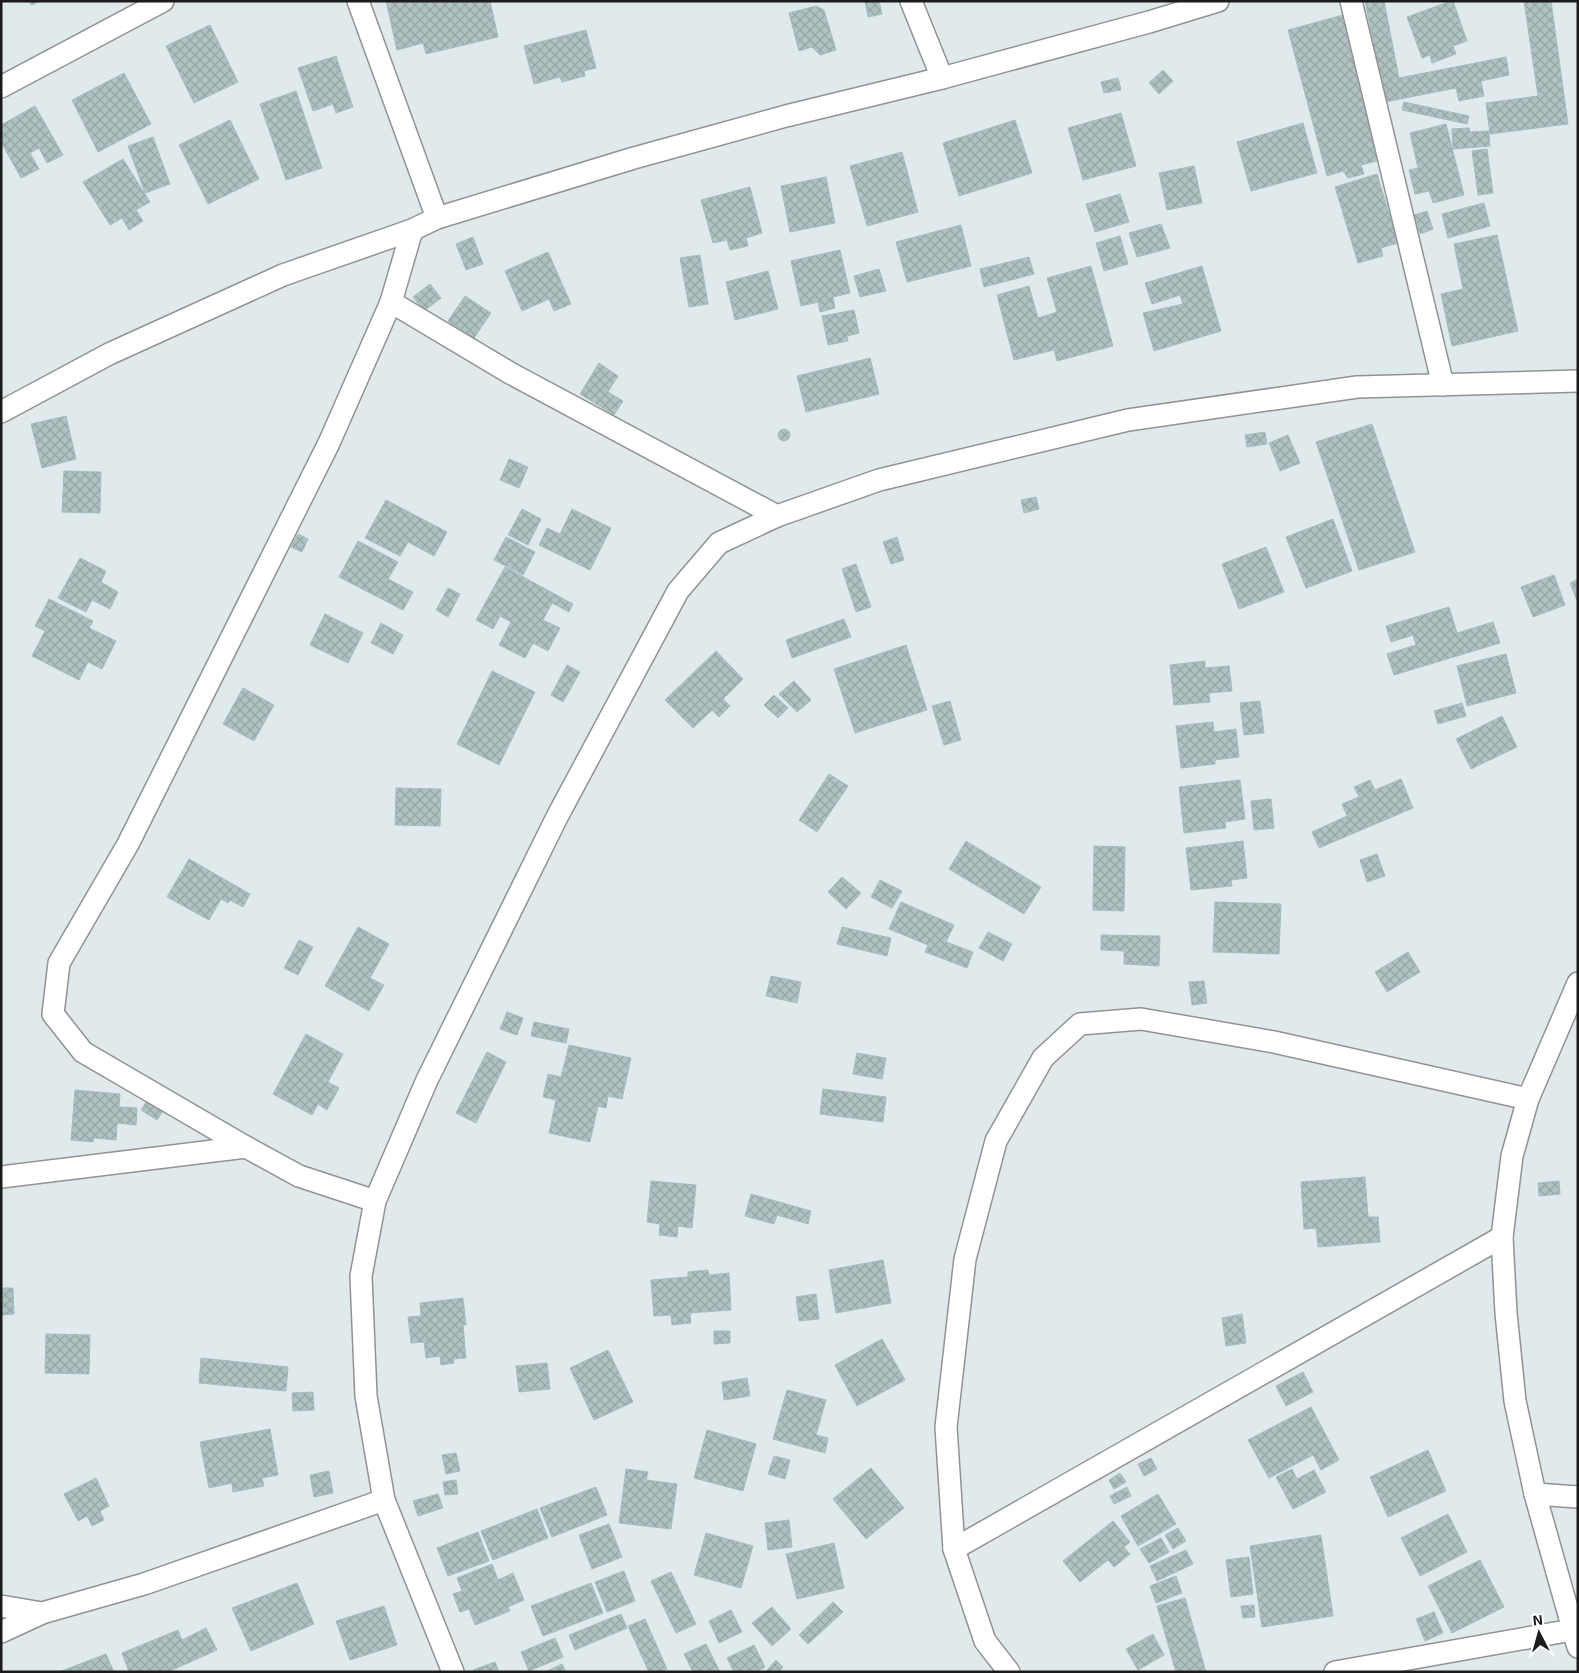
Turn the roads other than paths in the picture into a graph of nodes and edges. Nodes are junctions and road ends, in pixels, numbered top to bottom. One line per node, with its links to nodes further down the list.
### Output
1 (163, 1): 7 (street)
2 (358, 1): 8 (street)
3 (911, 1): 6 (street)
4 (1218, 1): 6 (street)
5 (1351, 1): 12 (street)
6 (942, 78): 8 (street)
7 (1, 87)
8 (437, 218): 9 (street)
9 (412, 230): 10 (street); 13 (street)
10 (392, 302): 14 (street); 17 (street)
11 (1578, 381): 12 (street)
12 (1443, 385): 14 (street)
13 (1, 412)
14 (777, 516): 19 (street)
15 (1578, 983): 16 (street)
16 (1528, 1099): 20 (street); 24 (street)
17 (246, 1147): 18 (street); 19 (street)
18 (1, 1178)
19 (375, 1201): 23 (street)
20 (1502, 1237): 21 (street); 24 (street)
21 (1536, 1494): 22 (street); 28 (street)
22 (1578, 1497)
23 (384, 1500): 26 (street); 29 (street)
24 (954, 1549): 30 (street)
25 (1, 1606): 26 (street)
26 (42, 1613): 27 (street)
27 (1, 1632)
28 (1575, 1639): 31 (street)
29 (453, 1672)
30 (1009, 1672)
31 (1334, 1672)

